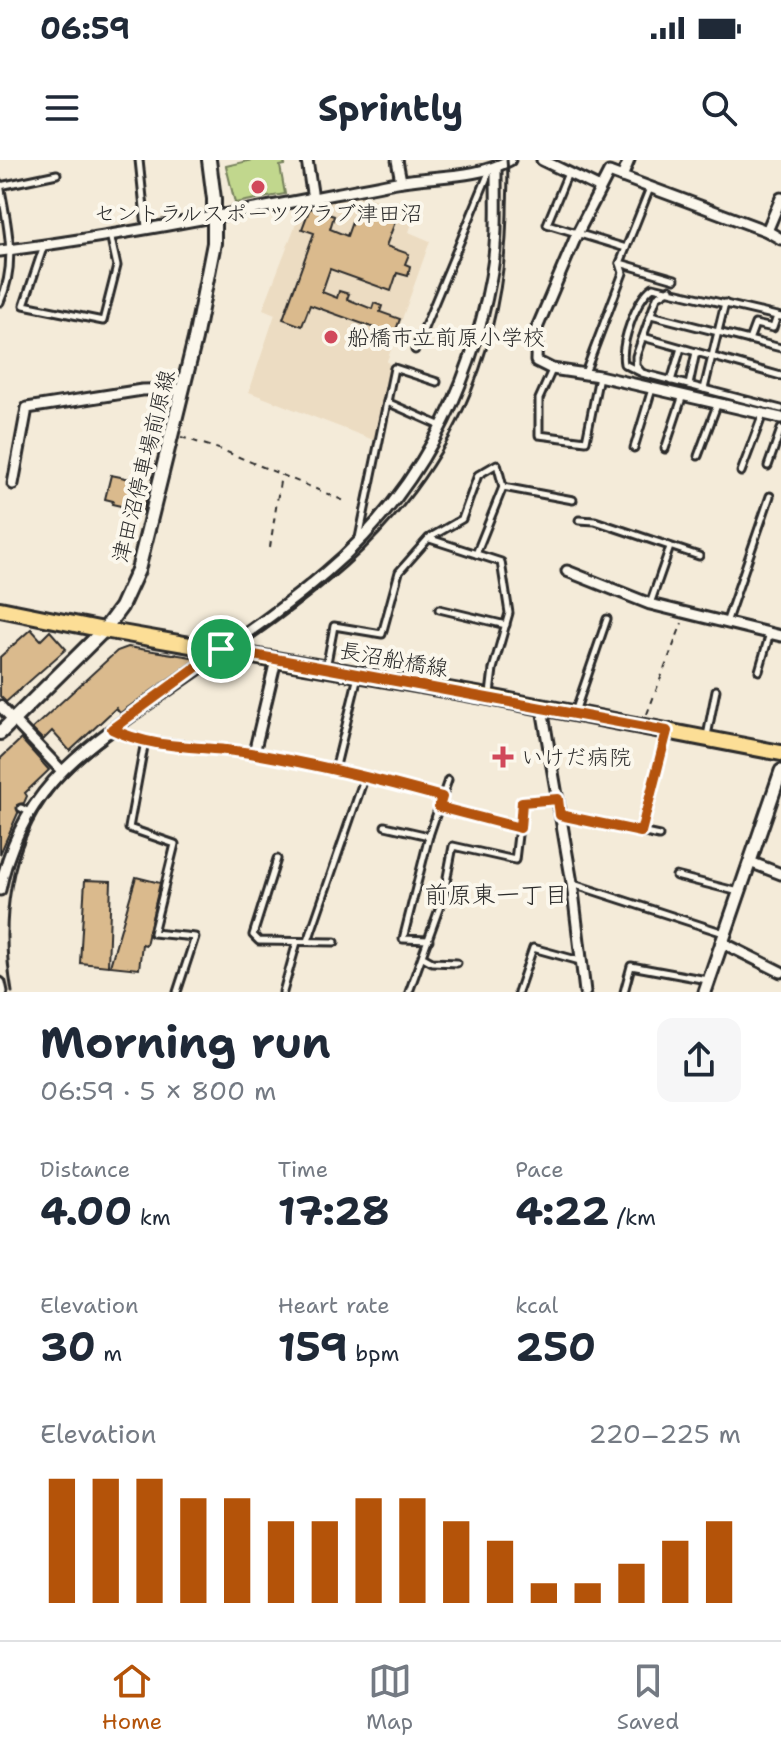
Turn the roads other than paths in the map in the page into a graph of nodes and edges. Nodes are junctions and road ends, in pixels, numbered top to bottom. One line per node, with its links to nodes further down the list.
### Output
1 (139, 160): 19 (lane)
2 (209, 160): 18 (main road, 津田沼停車場前原線)
3 (307, 160): 17 (street)
4 (397, 160): 12 (street)
5 (510, 160): 8 (street)
6 (542, 160): 9 (street)
7 (629, 160): 11 (street)
8 (493, 167): 12 (street); 39 (lane); 59 (street)
9 (568, 173): 14 (street); 22 (lane)
10 (57, 174): 13 (lane)
11 (622, 177): 14 (street); 15 (street)
12 (401, 181): 17 (street)
13 (0, 185): 26 (lane)
14 (600, 188): 22 (street)
15 (651, 188): 20 (street); 25 (lane)
16 (781, 198): 20 (street)
17 (313, 199): 18 (street)
18 (215, 218): 19 (street); 51 (main road, 津田沼停車場前原線)
19 (146, 227): 21 (street)
20 (767, 231): 23 (street)
21 (109, 233): 24 (street); 24 (lane)
22 (577, 234): 25 (lane); 42 (street)
23 (781, 239)
24 (45, 243): 26 (street)
25 (626, 248): 27 (lane)
26 (6, 250): 30 (lane)
27 (620, 263): 28 (lane); 44 (lane)
28 (675, 279)
29 (670, 289): 31 (lane); 32 (lane); 43 (lane)
30 (0, 302)
31 (725, 303): 33 (lane); 34 (lane)
32 (651, 315): 34 (lane); 35 (lane)
33 (779, 317): 36 (lane)
34 (718, 332): 36 (lane); 41 (lane)
35 (643, 337): 38 (lane); 43 (lane)
36 (749, 340): 37 (lane)
37 (781, 346)
38 (681, 348): 40 (lane); 47 (lane)
39 (415, 350)
40 (696, 352): 41 (lane); 49 (lane)
41 (712, 357): 46 (lane); 52 (lane)
42 (552, 369): 44 (street); 45 (lane)
43 (642, 373): 47 (lane)
44 (585, 374): 45 (street)
45 (599, 376): 50 (street)
46 (781, 376)
47 (671, 381): 49 (lane)
48 (437, 382): 54 (lane)
49 (689, 385): 52 (lane)
50 (652, 388): 53 (street); 61 (lane)
51 (183, 389): 66 (street); 83 (main road, 津田沼停車場前原線)
52 (704, 389): 56 (lane)
53 (683, 395): 55 (street); 62 (lane)
54 (387, 402): 59 (lane); 72 (lane)
55 (718, 404): 57 (street); 63 (lane)
56 (781, 409)
57 (763, 414): 58 (street); 65 (lane)
58 (781, 418)
59 (442, 426): 72 (street)
60 (781, 429): 64 (lane)
61 (634, 448)
62 (665, 449)
63 (698, 456)
64 (768, 466)
65 (741, 472)
66 (13, 484)
67 (503, 487): 69 (lane); 71 (lane); 74 (lane)
68 (770, 496): 81 (lane)
69 (573, 500)
70 (579, 520): 73 (lane)
71 (429, 538): 74 (lane); 88 (lane)
72 (358, 541): 86 (street)
73 (670, 547): 75 (lane); 77 (lane)
74 (476, 554): 82 (lane)
75 (699, 556)
76 (567, 571): 77 (street)
77 (650, 604): 81 (street)
78 (0, 609): 83 (main road, 長沼船橋線)
79 (439, 609): 82 (lane)
80 (607, 619): 95 (lane)
81 (726, 623): 84 (street)
82 (506, 625): 92 (lane)
83 (104, 630): 86 (main road, 長沼船橋線); 96 (main road, 津田沼停車場前原線)
84 (770, 633): 85 (street); 89 (lane)
85 (781, 636)
86 (221, 649): 87 (main road, 長沼船橋線); 97 (street)
87 (276, 660): 88 (main road, 長沼船橋線); 102 (street)
88 (326, 669): 90 (main road, 長沼船橋線)
89 (759, 671)
90 (358, 675): 92 (main road, 長沼船橋線); 102 (lane)
91 (716, 690): 100 (lane)
92 (489, 697): 94 (main road, 長沼船橋線)
93 (0, 706): 96 (street)
94 (542, 708): 95 (main road, 長沼船橋線); 108 (street)
95 (575, 713): 98 (main road, 長沼船橋線)
96 (13, 721): 99 (main road, 津田沼停車場前原線); 104 (street)
97 (112, 729): 101 (lane); 104 (street)
98 (667, 731): 100 (main road, 長沼船橋線); 113 (lane)
99 (0, 733)
100 (706, 738): 103 (main road, 長沼船橋線)
101 (145, 741): 102 (lane); 135 (lane)
102 (254, 753)
103 (781, 753)
104 (61, 770): 121 (street)
105 (781, 771): 117 (street)
106 (448, 780): 107 (lane)
107 (442, 797): 109 (lane); 125 (lane)
108 (558, 799): 110 (street); 112 (lane)
109 (439, 807): 112 (lane); 114 (lane)
110 (560, 815): 113 (lane); 120 (street)
111 (385, 826): 114 (lane)
112 (520, 828): 124 (lane)
113 (641, 832): 115 (lane)
114 (429, 836): 124 (lane)
115 (659, 836)
116 (277, 859): 126 (lane)
117 (750, 862): 118 (street); 122 (street)
118 (781, 874)
119 (676, 876): 122 (lane)
120 (572, 883): 123 (lane); 129 (street)
121 (0, 890)
122 (739, 892): 123 (street)
123 (723, 938): 131 (street); 133 (street)
124 (429, 940): 128 (lane)
125 (308, 941): 126 (lane); 127 (lane)
126 (297, 942): 136 (lane)
127 (335, 942)
128 (423, 957): 130 (lane); 137 (lane)
129 (581, 961): 138 (lane); 139 (street)
130 (457, 963)
131 (781, 972)
132 (0, 983): 134 (street)
133 (706, 986): 140 (lane)
134 (2, 992)
135 (177, 992)
136 (283, 992)
137 (409, 992)
138 (518, 992)
139 (585, 992)
140 (624, 992)

